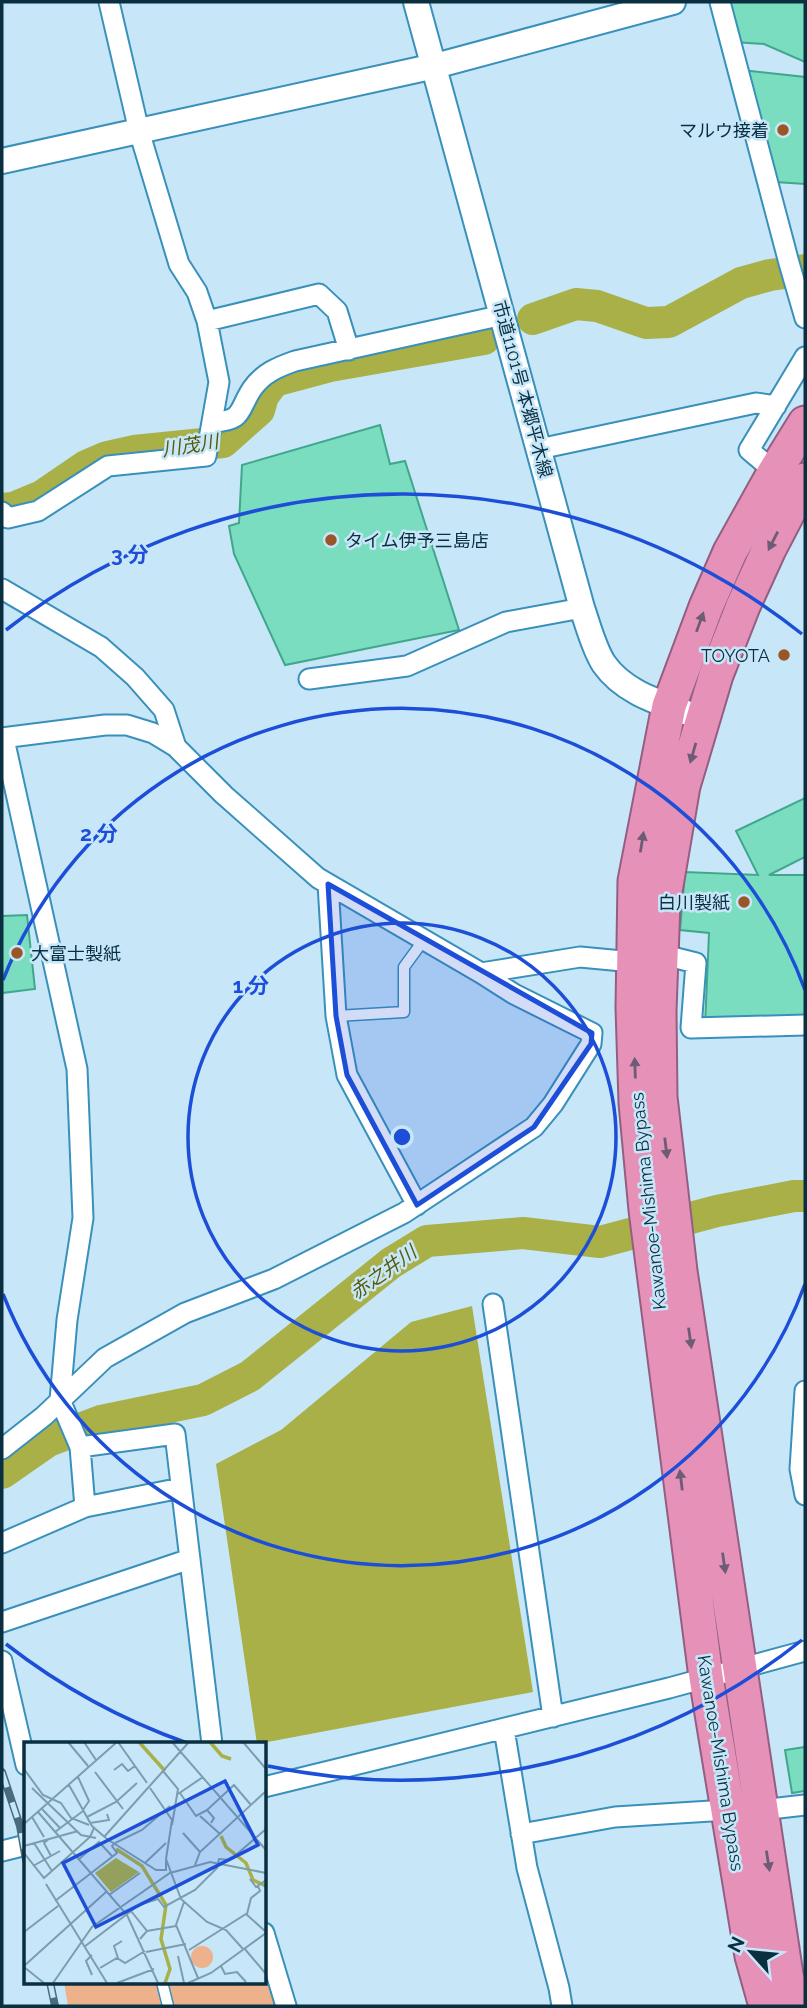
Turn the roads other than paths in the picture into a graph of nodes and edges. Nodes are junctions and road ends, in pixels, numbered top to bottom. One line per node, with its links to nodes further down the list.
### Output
1 (109, 2): 6 (street)
2 (416, 2): 5 (street, 市道1101号 本郷平木線)
3 (673, 2): 5 (street)
4 (720, 2): 9 (street)
5 (435, 66): 6 (street); 8 (street, 市道1101号 本郷平木線)
6 (139, 131): 7 (street); 10 (street)
7 (2, 161)
8 (503, 315): 11 (street); 16 (street, 市道1101号 本郷平木線)
9 (805, 318)
10 (207, 321): 11 (street); 15 (street)
11 (349, 350): 15 (street)
12 (805, 357): 13 (street)
13 (776, 406): 16 (street); 17 (street)
14 (805, 423): 17 (highway, Kawanoe-Mishima Bypass)
15 (210, 435): 18 (street)
16 (539, 449): 20 (street, 市道1101号 本郷平木線)
17 (796, 484): 22 (highway, Kawanoe-Mishima Bypass, one-way to 17); 23 (highway, Kawanoe-Mishima Bypass, one-way to 23)
18 (3, 514)
19 (2, 589): 25 (street)
20 (582, 608): 21 (street); 22 (street, 市道1101号 本郷平木線)
21 (309, 679)
22 (669, 706): 23 (street, 市道1101号 本郷平木線); 28 (highway, Kawanoe-Mishima Bypass, one-way to 22)
23 (702, 720): 28 (highway, Kawanoe-Mishima Bypass, one-way to 28)
24 (2, 739): 25 (street); 36 (street)
25 (176, 747): 26 (street)
26 (328, 884): 27 (street); 30 (street)
27 (424, 941): 29 (street); 30 (lane)
28 (647, 958): 29 (street); 31 (street); 33 (highway, Kawanoe-Mishima Bypass)
29 (481, 974): 32 (street)
30 (336, 1016): 32 (street)
31 (805, 1025)
32 (417, 1205): 36 (street)
33 (668, 1277): 47 (highway, Kawanoe-Mishima Bypass, one-way to 47); 48 (highway, Kawanoe-Mishima Bypass, one-way to 33)
34 (493, 1304): 49 (street)
35 (805, 1391): 40 (street)
36 (64, 1408): 37 (street); 38 (street)
37 (78, 1443): 39 (street); 41 (street)
38 (2, 1449)
39 (181, 1488): 41 (street); 43 (street)
40 (805, 1495)
41 (85, 1507): 42 (street)
42 (2, 1543)
43 (190, 1559): 44 (street); 51 (street)
44 (2, 1622)
45 (805, 1651): 47 (street)
46 (2, 1661): 52 (street)
47 (739, 1668): 48 (street); 56 (highway, Kawanoe-Mishima Bypass)
48 (706, 1677): 49 (street); 55 (highway, Kawanoe-Mishima Bypass)
49 (553, 1717): 50 (street)
50 (503, 1729): 53 (street); 57 (street)
51 (212, 1742)
52 (24, 1756)
53 (266, 1787)
54 (805, 1805): 56 (street)
55 (727, 1810): 57 (street); 65 (highway, Kawanoe-Mishima Bypass)
56 (761, 1810): 66 (highway, Kawanoe-Mishima Bypass, one-way to 66)
57 (522, 1834): 64 (street)
58 (24, 1846): 59 (street)
59 (2, 1851)
60 (266, 1940): 63 (street)
61 (162, 1983): 62 (lane)
62 (167, 2006)
63 (286, 2006)
64 (562, 2006)
65 (766, 2006)
66 (795, 2006)

